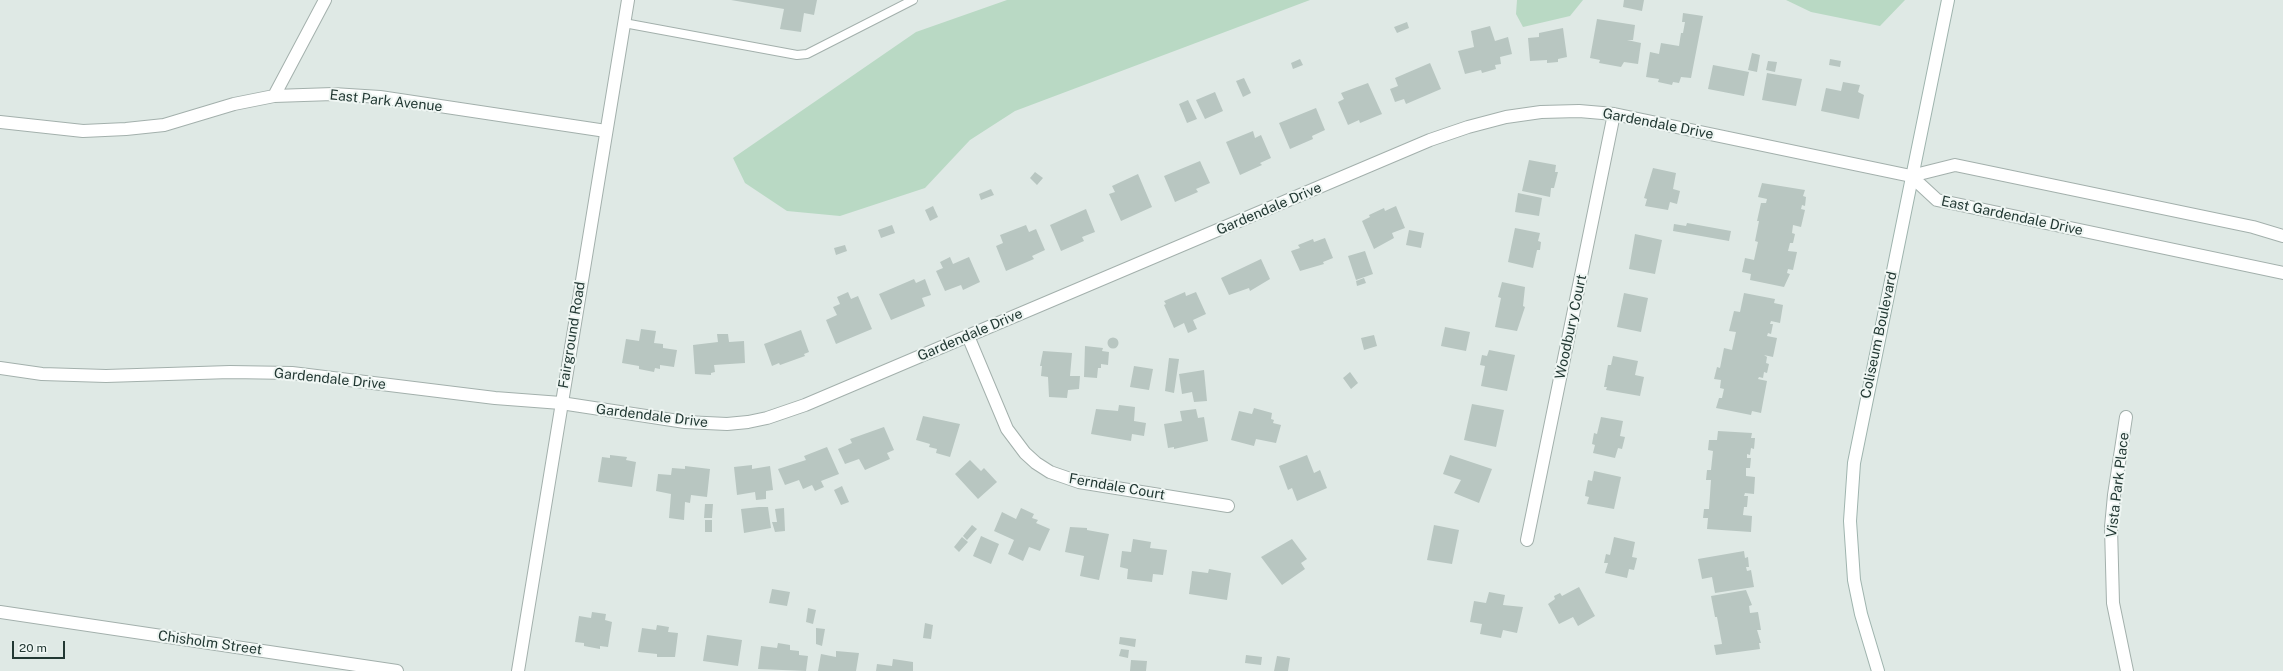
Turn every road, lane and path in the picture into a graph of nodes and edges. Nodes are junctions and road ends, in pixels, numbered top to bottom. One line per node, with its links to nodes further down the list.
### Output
1 (325, 0): 6 (street)
2 (628, 0): 5 (street, Fairground Road)
3 (914, 0): 5 (lane)
4 (1948, 0): 10 (street, Coliseum Boulevard)
5 (624, 23): 9 (street, Fairground Road)
6 (274, 96): 8 (street, East Park Avenue); 9 (street, East Park Avenue)
7 (1614, 114): 10 (street, Gardendale Drive); 13 (street, Gardendale Drive); 18 (street, Woodbury Court)
8 (0, 122)
9 (606, 130): 15 (street, Fairground Road)
10 (1911, 176): 11 (street); 12 (street, East Gardendale Drive); 22 (street, Coliseum Boulevard)
11 (2283, 236)
12 (2283, 272)
13 (968, 336): 15 (street, Gardendale Drive); 17 (street, Ferndale Court)
14 (0, 368): 15 (street, Gardendale Drive)
15 (562, 403): 21 (street, Fairground Road)
16 (2126, 417): 23 (street, Vista Park Place)
17 (1228, 506)
18 (1527, 540)
19 (0, 612): 20 (street, Chisholm Street)
20 (397, 671)
21 (518, 671)
22 (1878, 671)
23 (2127, 671)

